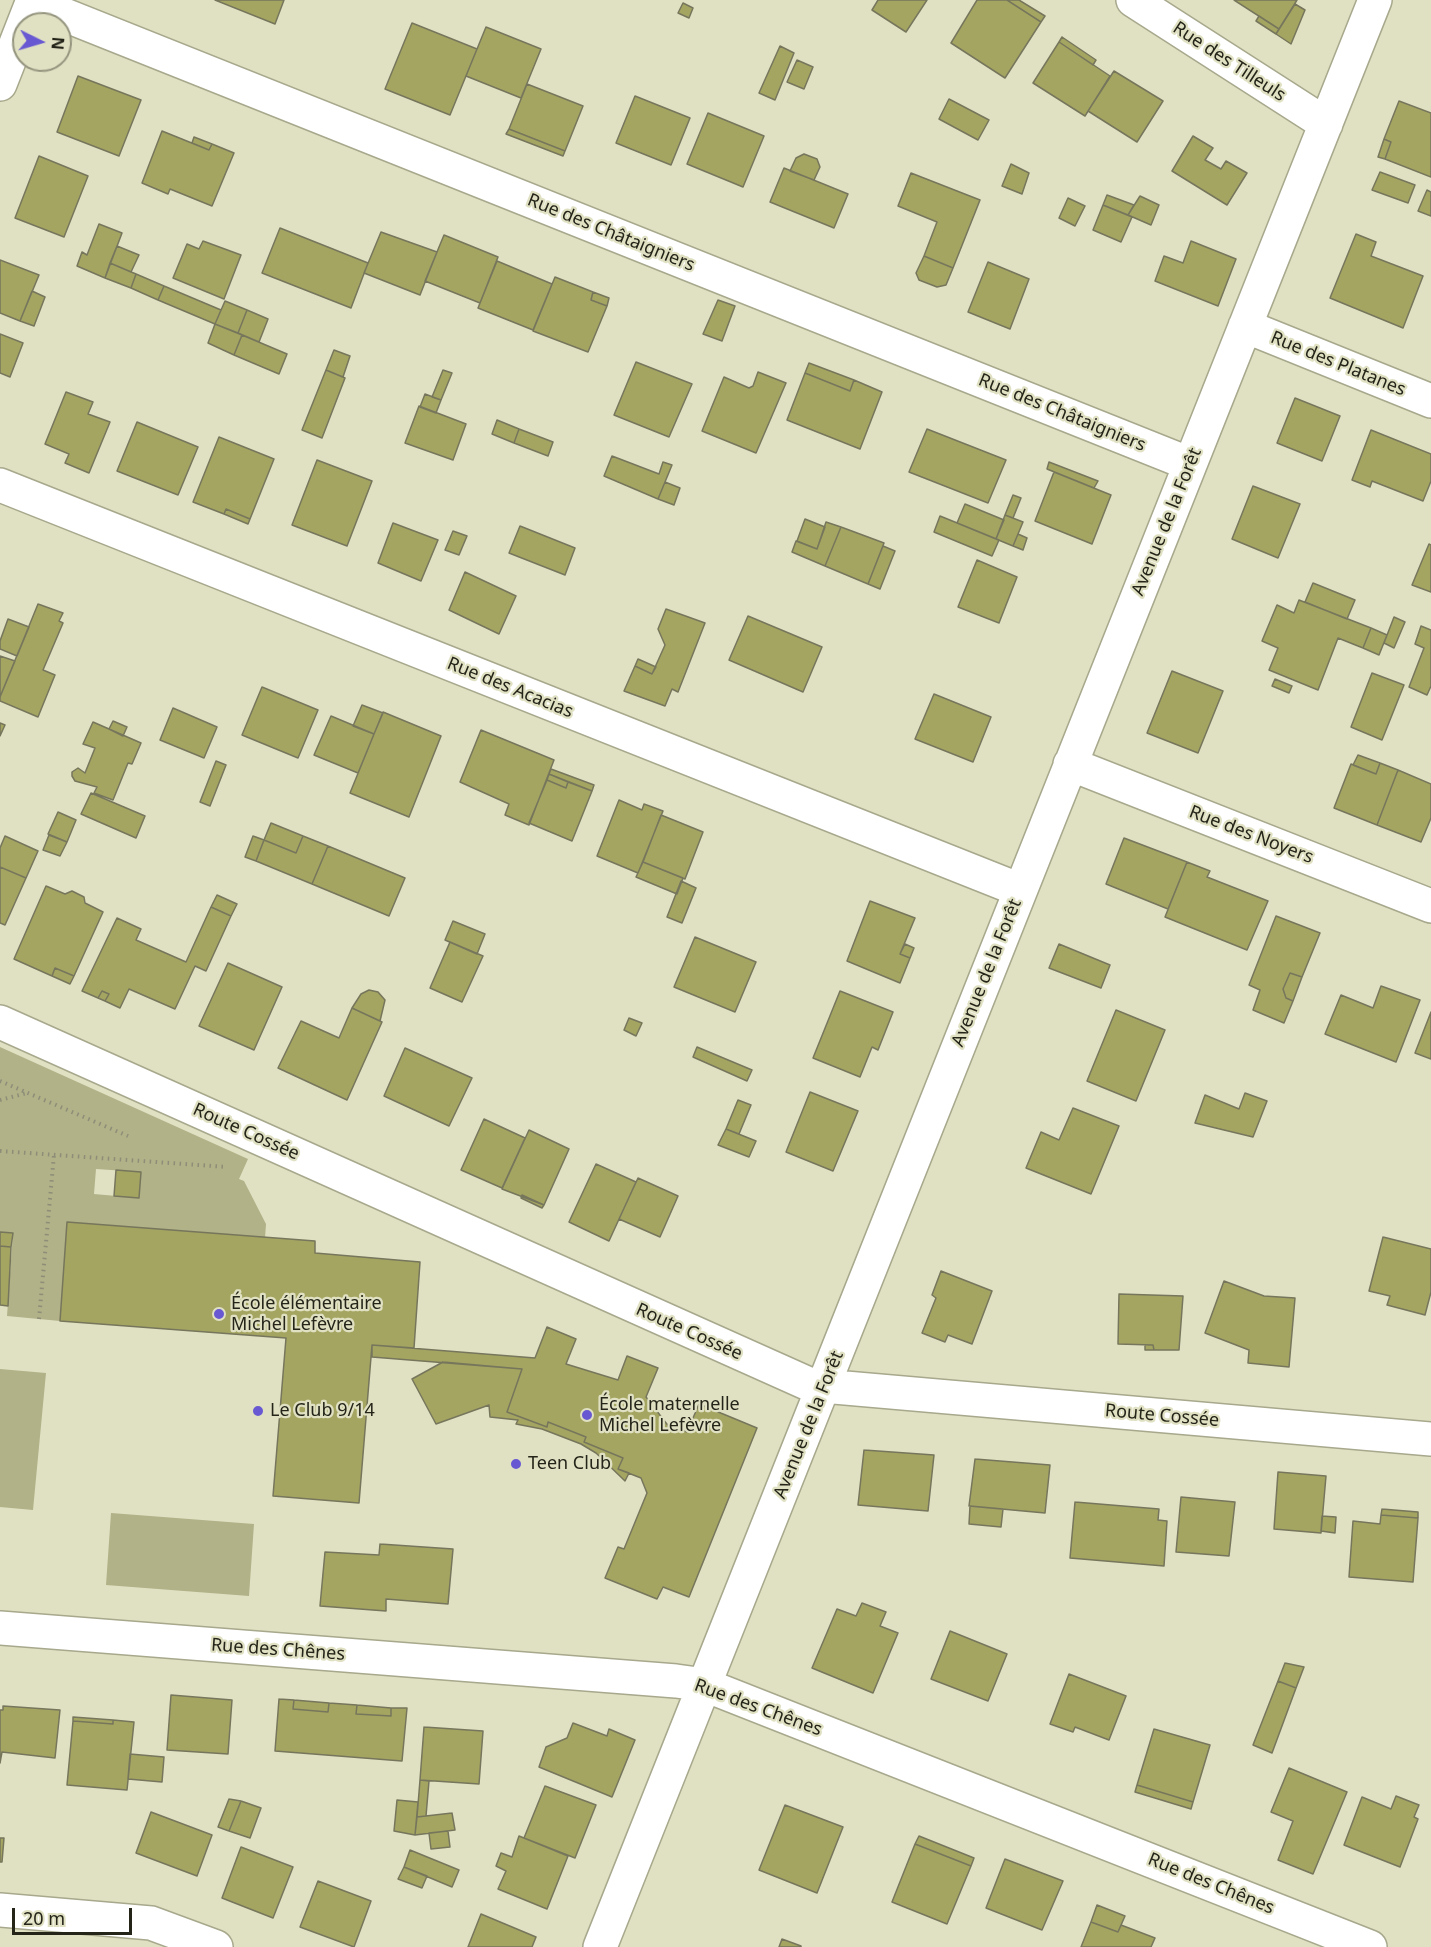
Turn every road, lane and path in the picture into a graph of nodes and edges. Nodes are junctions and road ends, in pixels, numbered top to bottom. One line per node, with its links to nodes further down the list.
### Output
1 (1133, 0): 6 (street, Rue des Tilleuls)
2 (1375, 0): 6 (street, Avenue de la Forêt)
3 (33, 1): 4 (street); 9 (street, Rue des Châtaigniers)
4 (8, 37): 5 (street)
5 (0, 84)
6 (1326, 124): 7 (street, Avenue de la Forêt)
7 (1245, 326): 8 (street, Rue des Platanes); 9 (street, Avenue de la Forêt)
8 (1431, 401)
9 (1190, 464): 11 (street, Avenue de la Forêt)
10 (0, 485): 12 (street, Rue des Acacias)
11 (1070, 764): 12 (street, Avenue de la Forêt); 13 (street, Rue des Noyers)
12 (1020, 890): 23 (street, Avenue de la Forêt)
13 (1431, 906)
14 (0, 1022): 23 (street, Route Cossée)
15 (0, 1081): 16 (path)
16 (27, 1093): 17 (path); 18 (path)
17 (0, 1100)
18 (128, 1136)
19 (0, 1151): 20 (path)
20 (54, 1155): 21 (path); 22 (path)
21 (237, 1167)
22 (39, 1319)
23 (824, 1387): 24 (street, Route Cossée); 26 (street, Avenue de la Forêt)
24 (1431, 1439)
25 (0, 1628): 26 (street, Rue des Chênes)
26 (705, 1685): 29 (street, Avenue de la Forêt); 30 (street, Rue des Chênes)
27 (0, 1910): 28 (street)
28 (216, 1947)
29 (600, 1947)
30 (1370, 1947)

